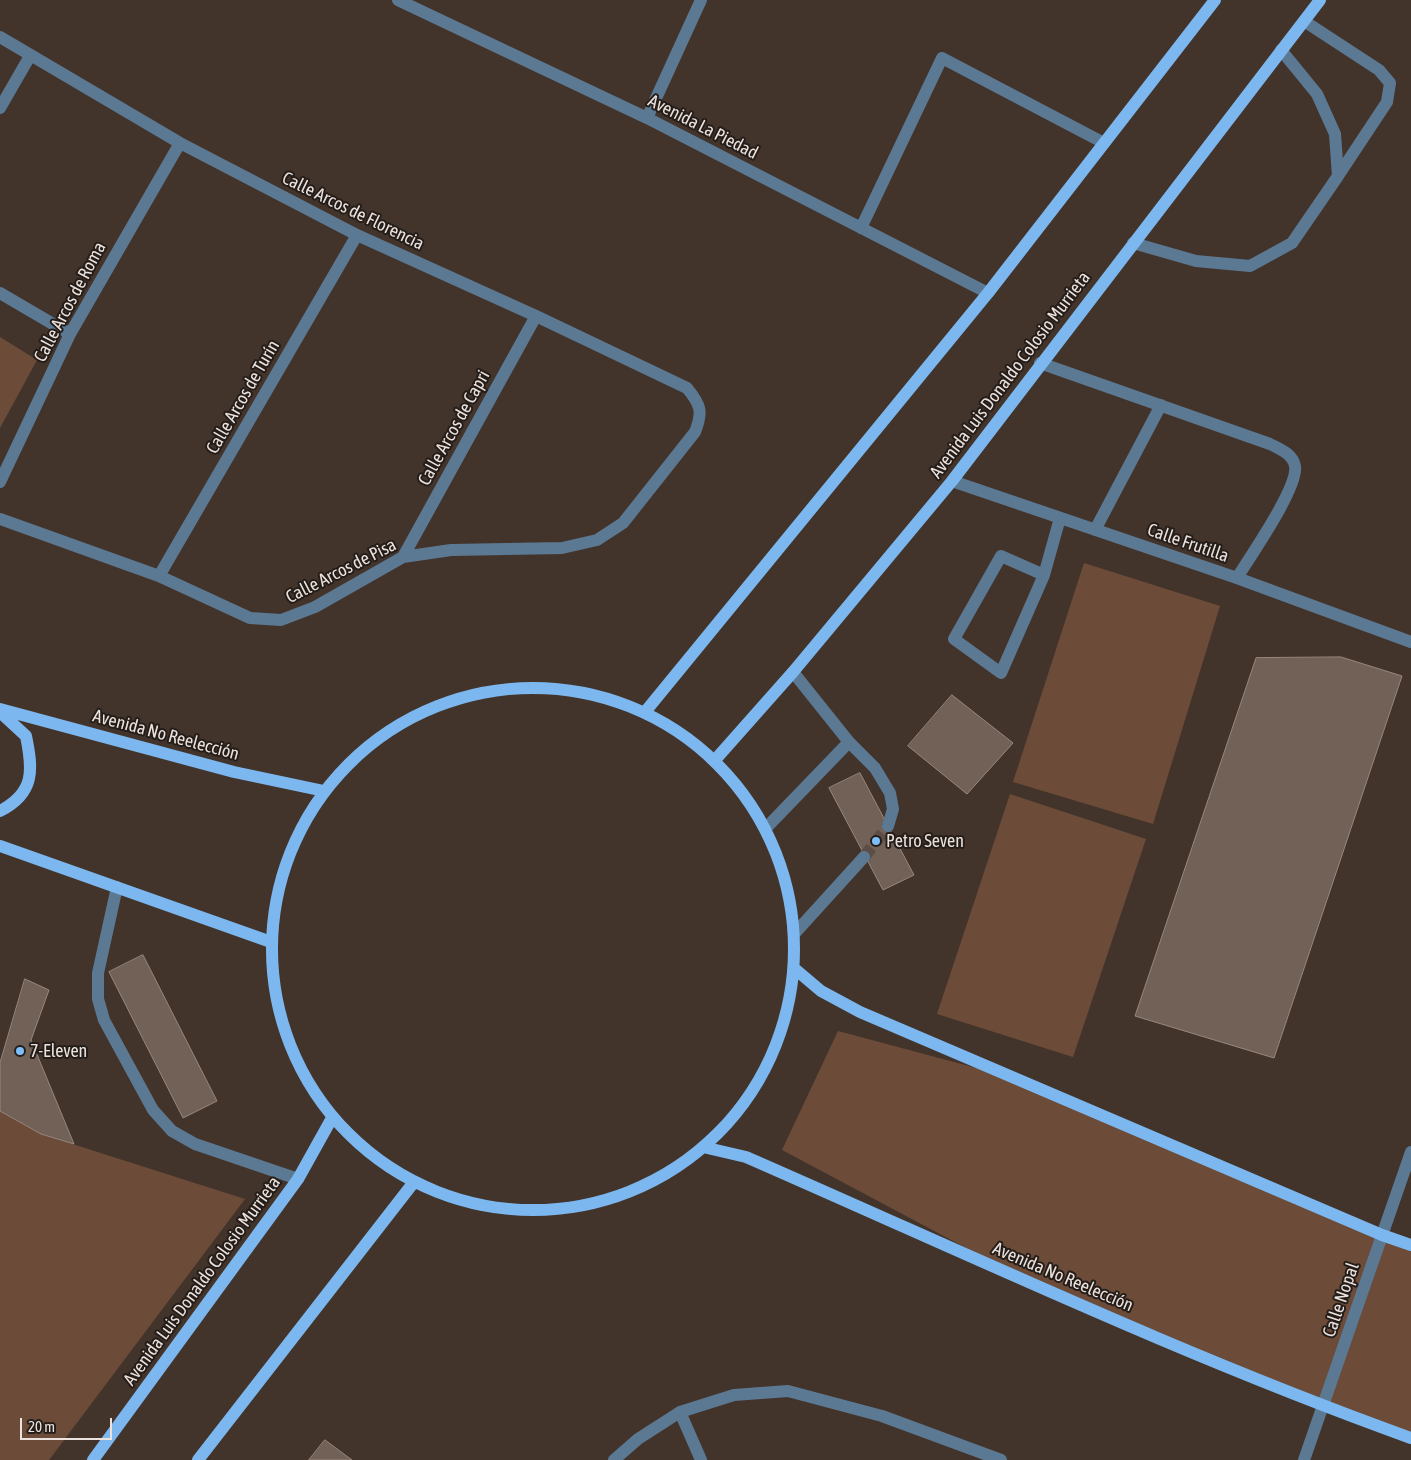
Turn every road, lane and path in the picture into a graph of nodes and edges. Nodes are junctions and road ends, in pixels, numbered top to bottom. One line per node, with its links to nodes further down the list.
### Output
1 (398, 0): 10 (street, Avenida La Piedad)
2 (701, 0): 10 (street)
3 (1214, 0): 12 (main road)
4 (1320, 0): 5 (main road, Avenida Luis Donaldo Colosio Murrieta)
5 (1304, 21): 7 (main road, Avenida Luis Donaldo Colosio Murrieta); 13 (street)
6 (0, 37): 8 (street, Calle Arcos de Florencia)
7 (1281, 50): 13 (street); 16 (main road, Avenida Luis Donaldo Colosio Murrieta)
8 (30, 56): 9 (street); 11 (street, Calle Arcos de Florencia)
9 (0, 108)
10 (647, 118): 14 (street, Avenida La Piedad)
11 (180, 143): 15 (street, Calle Arcos de Florencia); 20 (street, Calle Arcos de Roma)
12 (1104, 143): 14 (street); 18 (main road)
13 (1338, 176): 16 (street)
14 (861, 228): 18 (street, Avenida La Piedad)
15 (357, 235): 19 (street, Calle Arcos de Florencia); 31 (street, Calle Arcos de Turín)
16 (1133, 242): 21 (main road, Avenida Luis Donaldo Colosio Murrieta)
17 (0, 293): 20 (street)
18 (988, 293): 36 (main road)
19 (536, 316): 22 (street, Calle Arcos de Florencia); 29 (street, Calle Arcos de Capri)
20 (70, 334): 24 (street, Calle Arcos de Roma)
21 (1040, 363): 23 (street); 25 (main road, Avenida Luis Donaldo Colosio Murrieta)
22 (698, 401): 29 (street, Calle Arcos de Pisa)
23 (1161, 405): 28 (street); 32 (street)
24 (0, 482)
25 (952, 482): 26 (street, Calle Frutilla); 34 (main road, Avenida Luis Donaldo Colosio Murrieta)
26 (1060, 518): 28 (street, Calle Frutilla); 30 (street)
27 (0, 520): 31 (street, Calle Arcos de Pisa)
28 (1095, 530): 32 (street, Calle Frutilla)
29 (403, 557): 31 (street, Calle Arcos de Pisa)
30 (1044, 575): 30 (street)
31 (160, 576)
32 (1237, 578): 33 (street, Calle Frutilla)
33 (1411, 642)
34 (794, 672): 37 (street); 38 (main road, Avenida Luis Donaldo Colosio Murrieta)
35 (0, 710): 39 (main road, Avenida No Reelección); 40 (main road)
36 (645, 712): 38 (main road); 39 (main road)
37 (849, 742): 41 (street); 42 (street)
38 (715, 760): 42 (main road)
39 (324, 791): 47 (main road)
40 (0, 811)
41 (888, 826)
42 (766, 828): 46 (main road)
43 (0, 846): 45 (main road)
44 (864, 856): 46 (street)
45 (117, 887): 47 (main road); 52 (street)
46 (795, 933): 48 (main road)
47 (271, 942): 49 (main road)
48 (795, 969): 50 (main road); 54 (main road)
49 (332, 1118): 52 (main road, Avenida Luis Donaldo Colosio Murrieta); 53 (main road)
50 (703, 1147): 53 (main road); 56 (main road, Avenida No Reelección)
51 (1411, 1152): 54 (street, Calle Nopal)
52 (298, 1179): 59 (main road, Avenida Luis Donaldo Colosio Murrieta)
53 (414, 1182): 60 (main road)
54 (1382, 1235): 55 (main road); 56 (street, Calle Nopal)
55 (1411, 1245)
56 (1323, 1406): 58 (main road, Avenida No Reelección); 64 (street, Calle Nopal)
57 (680, 1412): 61 (street); 62 (street); 63 (street)
58 (1411, 1438)
59 (92, 1460)
60 (198, 1460)
61 (614, 1460)
62 (701, 1460)
63 (1001, 1460)
64 (1304, 1460)

